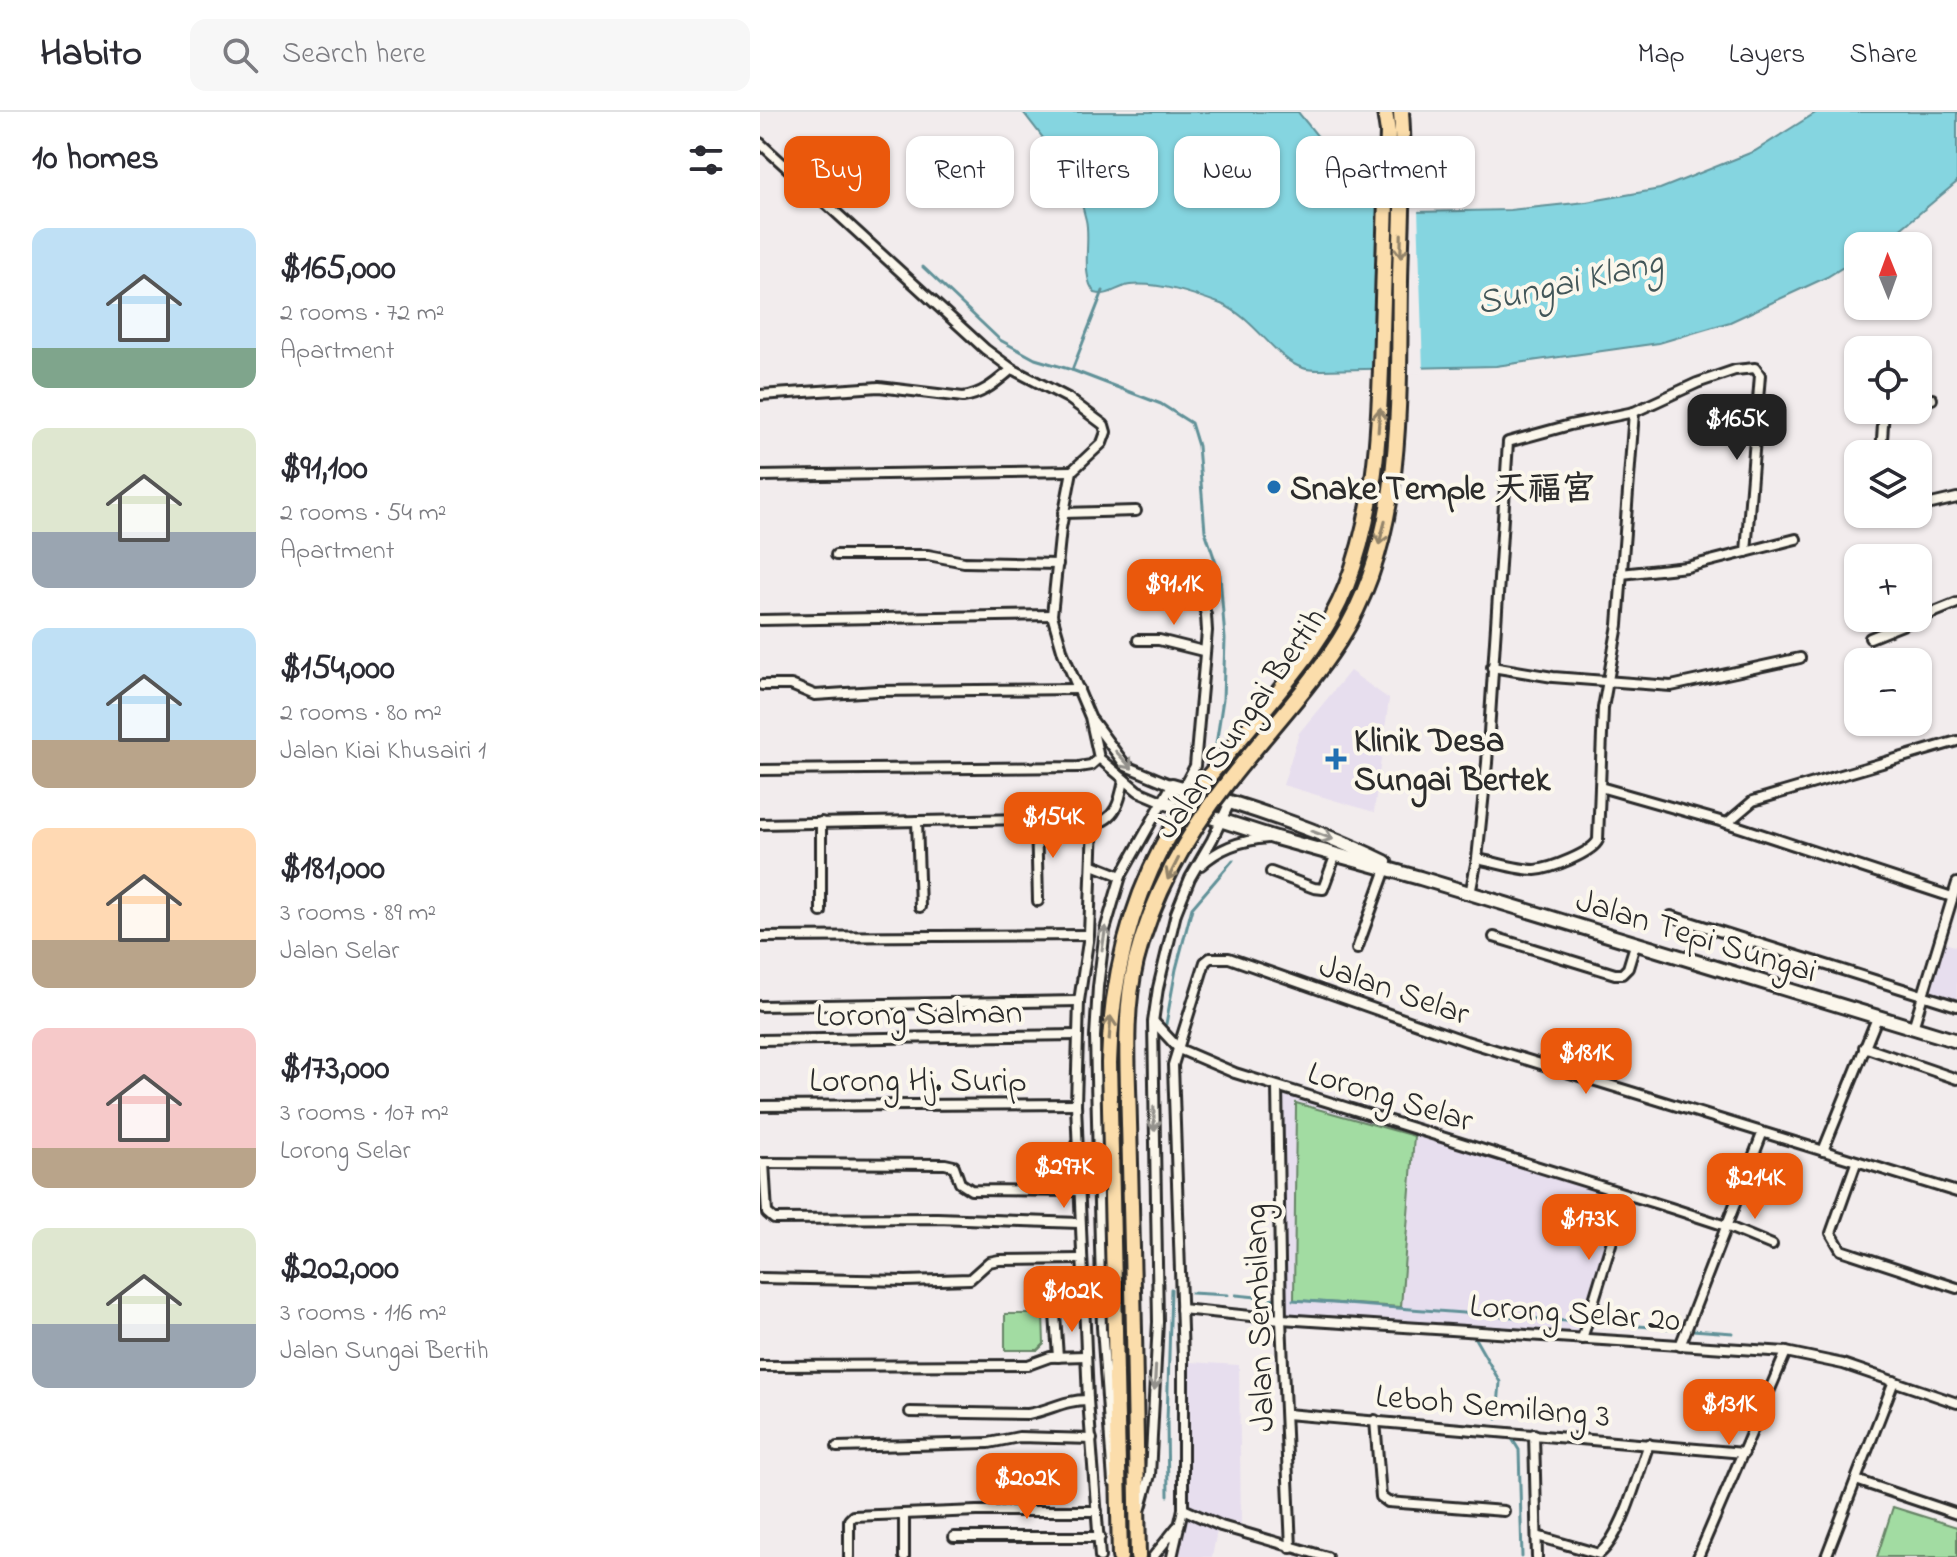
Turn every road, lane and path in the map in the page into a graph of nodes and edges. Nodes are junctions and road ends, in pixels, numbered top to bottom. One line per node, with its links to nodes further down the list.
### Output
1 (1385, 112): 122 (main road, Jalan Sungai Bertih, one-way to 1, bridge)
2 (1401, 112): 123 (main road, Jalan Sungai Bertih, one-way to 123, bridge)
3 (760, 143): 4 (street)
4 (1012, 369): 5 (street); 7 (street)
5 (760, 395)
6 (1634, 412): 14 (street); 17 (street); 26 (street)
7 (1072, 471): 8 (street); 12 (street)
8 (760, 476)
9 (1957, 498): 10 (street)
10 (1932, 504)
11 (1136, 511): 12 (street)
12 (1063, 513): 16 (street)
13 (1796, 539): 14 (street)
14 (1746, 552): 17 (street)
15 (836, 555): 16 (street)
16 (1058, 564): 20 (street)
17 (1621, 574): 27 (street)
18 (1201, 597): 24 (street)
19 (1957, 603): 22 (street)
20 (1052, 615): 21 (street); 29 (street)
21 (760, 620)
22 (1870, 638)
23 (1138, 640): 24 (street)
24 (1203, 651): 35 (street)
25 (1800, 658): 27 (street)
26 (1492, 667): 27 (street); 48 (street)
27 (1610, 683): 36 (street)
28 (762, 685): 29 (street)
29 (1079, 689): 30 (street)
30 (1090, 717): 32 (street); 35 (street, one-way to 35)
31 (1957, 741): 43 (street)
32 (1099, 758): 33 (street); 34 (street)
33 (760, 770)
34 (1124, 780): 37 (street); 45 (street)
35 (1178, 786): 37 (street); 38 (main road, Jalan Tepi Sungai)
36 (1600, 787): 43 (street); 48 (street)
37 (1164, 802): 40 (main road, Jalan Tepi Sungai); 52 (street)
38 (1230, 802): 40 (street); 54 (main road, Jalan Tepi Sungai, one-way to 54)
39 (1036, 818): 41 (street); 45 (street); 58 (street)
40 (1221, 820): 46 (main road, Jalan Tepi Sungai); 53 (street)
41 (917, 821): 42 (street); 59 (street)
42 (821, 822): 44 (street); 60 (street)
43 (1727, 823): 57 (street)
44 (760, 824)
45 (1093, 824): 49 (street)
46 (1276, 838): 47 (main road, Jalan Tepi Sungai); 53 (street)
47 (1336, 854): 50 (main road, Jalan Tepi Sungai); 51 (street)
48 (1477, 859): 56 (street)
49 (1093, 865): 52 (street); 62 (street)
50 (1386, 869): 54 (main road, Jalan Tepi Sungai); 66 (street)
51 (1271, 872)
52 (1121, 876): 122 (street, one-way to 52)
53 (1190, 878): 72 (street)
54 (1420, 878): 56 (main road, Jalan Tepi Sungai)
55 (1957, 883): 57 (street)
56 (1470, 894): 65 (main road, Jalan Tepi Sungai)
57 (1952, 897): 67 (street)
58 (1038, 901)
59 (920, 907)
60 (821, 912)
61 (1671, 916): 67 (street, Jalan Tepi Sungai)
62 (1089, 935): 63 (street); 68 (street)
63 (760, 937)
64 (1494, 937): 65 (street)
65 (1635, 945): 71 (main road, Jalan Tepi Sungai)
66 (1357, 949)
67 (1923, 994): 70 (street, Jalan Tepi Sungai); 73 (street)
68 (1079, 1001): 69 (street); 74 (street)
69 (760, 1006)
70 (1957, 1006)
71 (1877, 1018): 73 (main road, Jalan Tepi Sungai); 77 (street)
72 (1153, 1022): 78 (street, Lorong Selar); 123 (street, one-way to 123)
73 (1913, 1028): 76 (main road, Jalan Tepi Sungai)
74 (1078, 1035): 75 (street, Lorong Salman); 81 (street)
75 (760, 1040)
76 (1957, 1041)
77 (1864, 1047): 79 (street); 84 (street)
78 (1179, 1049): 80 (street, Lorong Selar); 83 (street, Jalan Selar); 96 (street)
79 (1957, 1079)
80 (1277, 1087): 89 (street, Lorong Selar); 98 (street, Jalan Sembilang)
81 (1076, 1104): 82 (street, Lorong Hj. Surip); 87 (street)
82 (760, 1106)
83 (1762, 1134): 84 (street, Jalan Selar); 91 (street)
84 (1823, 1151): 86 (street, Jalan Selar)
85 (762, 1163): 87 (street); 90 (street)
86 (1856, 1163): 88 (street, Jalan Selar); 95 (street)
87 (1080, 1191): 90 (street)
88 (1957, 1192)
89 (1626, 1195): 91 (street, Lorong Selar); 99 (street)
90 (1080, 1223): 93 (street)
91 (1726, 1226): 92 (street, Lorong Selar); 100 (street)
92 (1772, 1245)
93 (1081, 1259): 94 (street); 102 (street)
94 (760, 1278)
95 (1957, 1288)
96 (1181, 1309): 98 (street, Lorong Selar 20); 117 (street)
97 (1055, 1314): 103 (street)
98 (1281, 1319): 99 (street, Lorong Selar 20); 109 (street, Jalan Sembilang)
99 (1582, 1339): 100 (street, Lorong Selar 20)
100 (1680, 1346): 101 (street, Lorong Selar 20)
101 (1786, 1352): 105 (street, Lorong Selar 20); 115 (street)
102 (1086, 1356): 103 (street); 106 (street)
103 (1058, 1357): 104 (street)
104 (760, 1366)
105 (1894, 1381): 107 (street, Lorong Selar 20); 116 (street)
106 (1088, 1400): 108 (street); 112 (street)
107 (1957, 1403)
108 (910, 1412)
109 (1286, 1414): 110 (street, Leboh Semilang 3); 128 (street, Jalan Sembilang)
110 (1375, 1420): 111 (street, Leboh Semilang 3); 119 (street)
111 (1534, 1434): 113 (street, Leboh Semilang 3); 125 (street)
112 (1092, 1439): 114 (street); 118 (street)
113 (1649, 1444): 115 (street, Leboh Semilang 3); 125 (street)
114 (837, 1447)
115 (1744, 1453): 138 (street)
116 (1856, 1480): 120 (street); 139 (street)
117 (1183, 1509): 124 (street); 128 (street)
118 (1097, 1511): 121 (street); 127 (street)
119 (1504, 1511)
120 (1957, 1514)
121 (904, 1515): 129 (street); 130 (street)
122 (1120, 1518): 132 (main road, Jalan Sungai Bertih)
123 (1138, 1518): 133 (main road, Jalan Sungai Bertih)
124 (1178, 1526): 134 (street); 135 (street)
125 (1537, 1536): 137 (street)
126 (954, 1537): 127 (street)
127 (1100, 1537): 131 (street)
128 (1291, 1548): 136 (street)
129 (849, 1557)
130 (904, 1557)
131 (1100, 1557)
132 (1120, 1557)
133 (1138, 1557)
134 (1153, 1557)
135 (1172, 1557)
136 (1327, 1557)
137 (1537, 1557)
138 (1700, 1557)
139 (1826, 1557)

